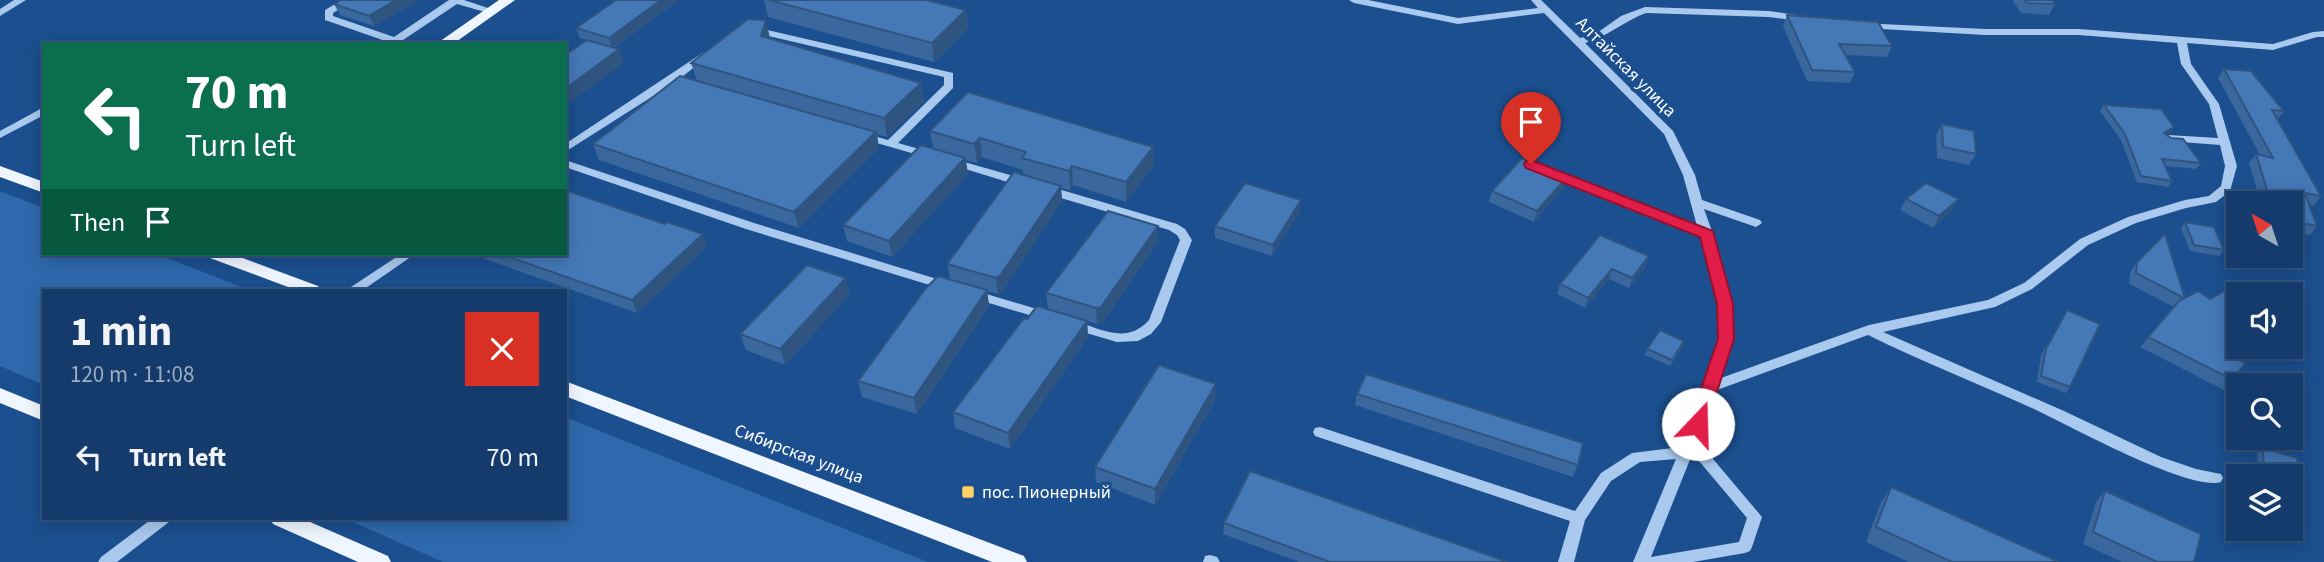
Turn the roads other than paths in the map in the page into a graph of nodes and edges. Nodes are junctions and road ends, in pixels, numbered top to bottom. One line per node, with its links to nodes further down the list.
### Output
1 (21, 0): 8 (lane)
2 (349, 0): 14 (lane)
3 (455, 0): 7 (lane); 14 (lane)
4 (508, 0): 7 (main road)
5 (1354, 0): 6 (lane)
6 (1540, 5): 16 (lane, Алтайская улица)
7 (492, 10): 15 (main road)
8 (0, 13)
9 (1810, 19): 16 (lane)
10 (1847, 23): 13 (lane)
11 (744, 31): 25 (lane)
12 (2324, 34): 13 (lane)
13 (2181, 40): 24 (lane)
14 (400, 42)
15 (446, 42)
16 (1576, 42): 31 (lane, Алтайская улица)
17 (710, 51): 18 (lane)
18 (671, 80): 19 (lane); 26 (lane)
19 (697, 88)
20 (42, 111): 22 (lane)
21 (852, 133): 25 (lane)
22 (0, 135)
23 (2166, 138): 24 (lane)
24 (2223, 142): 40 (lane)
25 (890, 144): 27 (lane)
26 (567, 148)
27 (567, 164)
28 (1543, 169): 33 (lane)
29 (0, 171): 30 (main road)
30 (42, 187)
31 (1697, 201): 32 (lane); 33 (lane, Алтайская улица)
32 (1756, 223)
33 (1707, 234): 41 (lane, Алтайская улица)
34 (221, 256): 37 (main road)
35 (252, 256): 37 (main road)
36 (406, 256): 39 (lane)
37 (263, 272): 38 (main road)
38 (309, 289)
39 (356, 289)
40 (1869, 330): 41 (lane); 47 (lane)
41 (1712, 387): 46 (lane, Алтайская улица)
42 (567, 389): 53 (main road, Сибирская улица)
43 (0, 395): 44 (main road)
44 (42, 413)
45 (1320, 432): 48 (lane)
46 (1690, 447): 48 (lane); 55 (lane, Алтайская улица); 56 (lane)
47 (2216, 478)
48 (1578, 518): 54 (lane)
49 (161, 520): 51 (lane)
50 (285, 520): 52 (main road)
51 (106, 562)
52 (380, 562)
53 (1016, 562)
54 (1566, 562)
55 (1641, 562)
56 (1654, 562)

